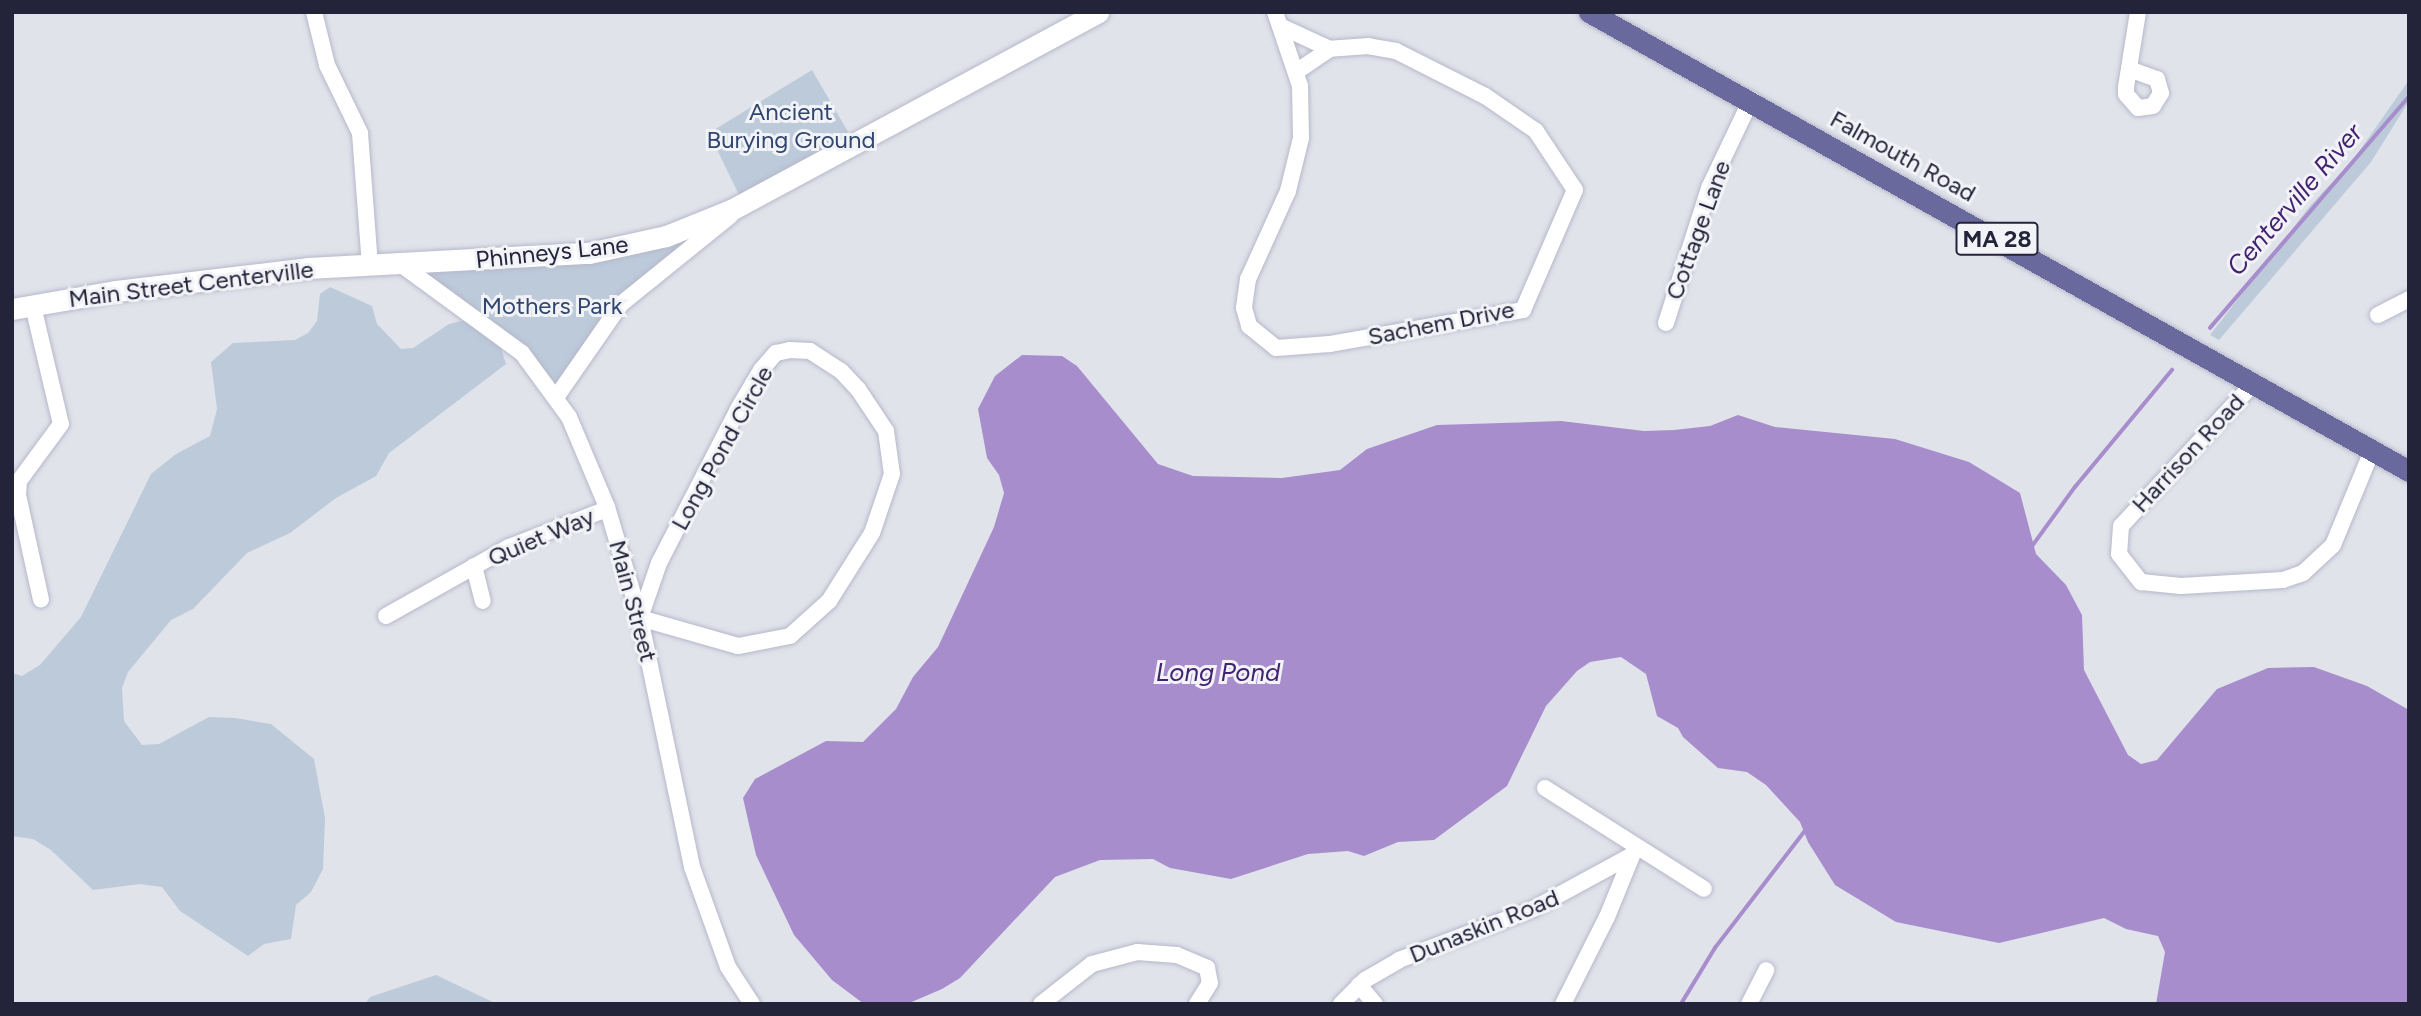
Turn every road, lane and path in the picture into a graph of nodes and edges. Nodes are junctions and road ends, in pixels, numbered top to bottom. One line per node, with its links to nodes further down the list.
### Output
1 (314, 12): 11 (street)
2 (1098, 12): 10 (main road, Phinneys Lane)
3 (1589, 12): 9 (main road, Falmouth Road / MA 28)
4 (2138, 12): 7 (street)
5 (1278, 19): 6 (street, Sachem Drive); 8 (street, Sachem Drive)
6 (1330, 49): 8 (street); 8 (street, Sachem Drive)
7 (2129, 69)
8 (1296, 72)
9 (1751, 100): 16 (street, Cottage Lane); 17 (main road, Falmouth Road / MA 28)
10 (760, 194): 12 (main road, Phinneys Lane); 18 (street)
11 (370, 266): 12 (main road, Phinneys Lane); 14 (main road, Main Street Centerville)
12 (403, 266): 18 (street, Main Street)
13 (2409, 299): 15 (street)
14 (23, 308): 23 (street)
15 (2378, 315)
16 (1665, 323)
17 (2253, 384): 19 (main road, Falmouth Road / MA 28); 19 (street, Harrison Road)
18 (557, 397): 21 (street, Main Street)
19 (2372, 451): 20 (main road, Falmouth Road / MA 28)
20 (2407, 471)
21 (607, 509): 22 (street, Quiet Way); 26 (street, Main Street)
22 (474, 566): 24 (street, Quiet Way); 25 (street, Quiet Way)
23 (41, 600)
24 (483, 601)
25 (386, 616)
26 (640, 618): 26 (street, Long Pond Circle); 32 (street, Main Street)
27 (1545, 788): 28 (street)
28 (1634, 850): 29 (street); 31 (street, Dunaskin Road); 37 (street)
29 (1704, 890)
30 (1766, 970): 38 (street)
31 (1360, 985): 35 (street, Dunaskin Road); 36 (street)
32 (752, 1004)
33 (1041, 1004): 34 (street)
34 (1197, 1004)
35 (1341, 1004)
36 (1375, 1004)
37 (1563, 1004)
38 (1749, 1004)

